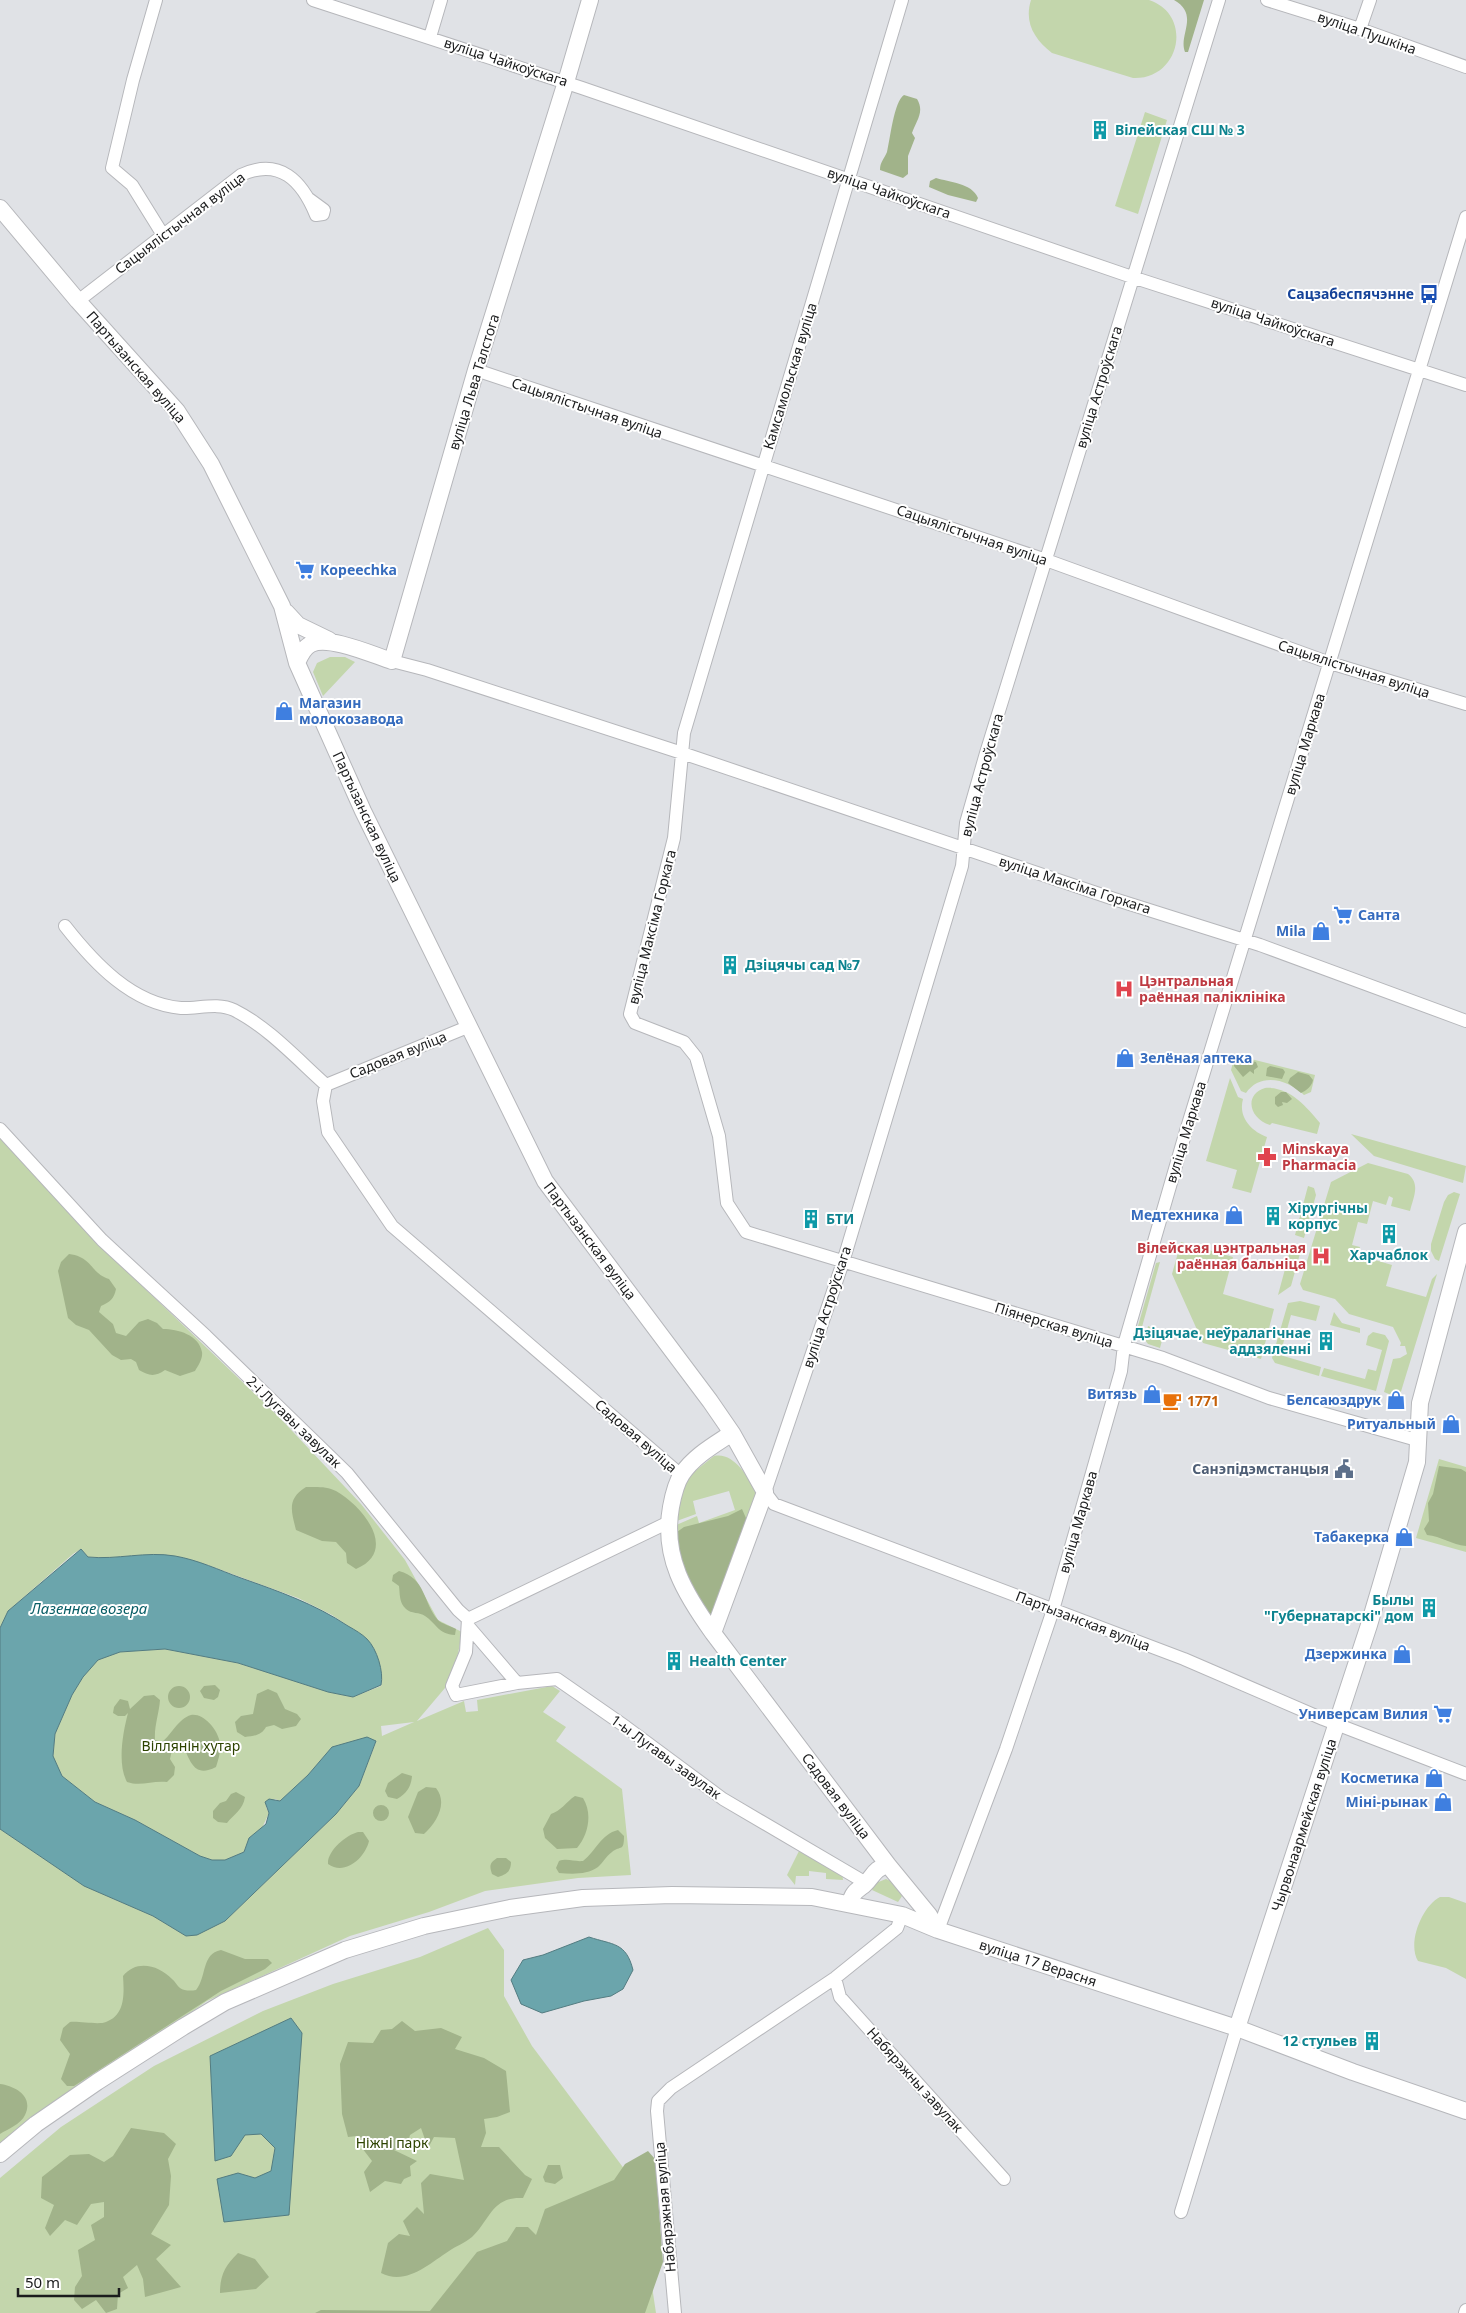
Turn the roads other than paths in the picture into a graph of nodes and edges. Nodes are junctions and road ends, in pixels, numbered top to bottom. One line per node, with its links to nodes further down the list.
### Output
1 (156, 0): 17 (street)
2 (313, 0): 10 (street, вуліца Чайкоўскага)
3 (441, 0): 10 (street)
4 (590, 0): 12 (main road, вуліца Льва Талстога)
5 (902, 0): 13 (street, Камсамольская вуліца)
6 (1219, 0): 18 (street, вуліца Астроўскага)
7 (1267, 0): 9 (street, вуліца Пушкіна)
8 (1370, 0): 9 (street)
9 (1360, 29): 11 (street, вуліца Пушкіна)
10 (430, 37): 12 (street, вуліца Чайкоўскага)
11 (1466, 66)
12 (566, 82): 13 (street, вуліца Чайкоўскага); 21 (main road, вуліца Льва Талстога)
13 (849, 179): 18 (street, вуліца Чайкоўскага); 23 (street, Камсамольская вуліца)
14 (309, 199): 17 (street, Сацыялістычная вуліца)
15 (0, 208): 19 (main road, Партызанская вуліца)
16 (1466, 217): 20 (street, вуліца Маркава)
17 (163, 235): 19 (street, Сацыялістычная вуліца)
18 (1132, 276): 20 (street, вуліца Чайкоўскага); 24 (street, вуліца Астроўскага)
19 (78, 301): 25 (main road, Партызанская вуліца)
20 (1419, 369): 22 (street, вуліца Чайкоўскага); 29 (street, вуліца Маркава)
21 (476, 370): 23 (street, Сацыялістычная вуліца); 27 (main road, вуліца Льва Талстога)
22 (1466, 385)
23 (762, 466): 24 (street, Сацыялістычная вуліца); 31 (street, Камсамольская вуліца)
24 (1046, 560): 29 (street, Сацыялістычная вуліца); 32 (street, вуліца Астроўскага)
25 (282, 606): 26 (main road); 28 (main road, Партызанская вуліца)
26 (336, 643): 27 (main road); 28 (main road)
27 (392, 661): 31 (street, вуліца Максіма Горкага)
28 (297, 663): 36 (main road, Партызанская вуліца)
29 (1330, 663): 30 (street, Сацыялістычная вуліца); 34 (street, вуліца Маркава)
30 (1466, 704)
31 (682, 753): 32 (street, вуліца Максіма Горкага); 39 (street, вуліца Максіма Горкага)
32 (963, 848): 34 (street, вуліца Максіма Горкага); 41 (street, вуліца Астроўскага)
33 (65, 926): 37 (street)
34 (1245, 940): 35 (street, вуліца Максіма Горкага); 42 (street, вуліца Маркава)
35 (1466, 1021)
36 (470, 1026): 37 (street, Садовая вуліца); 43 (main road, Партызанская вуліца)
37 (326, 1085): 45 (street, Садовая вуліца)
38 (0, 1129): 49 (street, 2-і Лугавы завулак)
39 (746, 1232): 41 (street, Піянерская вуліца)
40 (1466, 1232): 44 (main road, Чырвонаармейская вуліца)
41 (843, 1262): 42 (street, Піянерская вуліца); 46 (street, вуліца Астроўскага)
42 (1124, 1346): 44 (street, Піянерская вуліца); 48 (street, вуліца Маркава)
43 (732, 1433): 45 (main road); 46 (main road, Партызанская вуліца)
44 (1417, 1440): 52 (main road, Чырвонаармейская вуліца)
45 (682, 1475): 47 (main road, Садовая вуліца)
46 (765, 1492): 48 (street, Партызанская вуліца); 50 (main road, вуліца Астроўскага)
47 (669, 1522): 49 (street); 50 (main road, Садовая вуліца)
48 (1053, 1610): 52 (street, Партызанская вуліца); 58 (street, вуліца Маркава)
49 (468, 1623): 51 (street, 2-і Лугавы завулак); 51 (street, 1-ы Лугавы завулак)
50 (713, 1633): 54 (main road, Садовая вуліца)
51 (517, 1683): 55 (street, 1-ы Лугавы завулак)
52 (1337, 1725): 53 (street, Партызанская вуліца); 60 (main road, Чырвонаармейская вуліца)
53 (1466, 1774)
54 (888, 1865): 55 (main road); 58 (main road, Садовая вуліца)
55 (866, 1883): 56 (main road)
56 (850, 1904): 57 (main road, вуліца 17 Верасня); 62 (main road, вуліца 17 Верасня)
57 (902, 1915): 58 (main road, вуліца 17 Верасня); 59 (street)
58 (938, 1930): 60 (main road, вуліца 17 Верасня)
59 (835, 1978): 63 (street, Набярэжны завулак); 65 (street, Набярэжная вуліца)
60 (1237, 2028): 61 (main road, вуліца 17 Верасня); 64 (street, Чырвонаармейская вуліца)
61 (1466, 2111)
62 (0, 2154)
63 (1004, 2179)
64 (1181, 2212)
65 (675, 2313)

